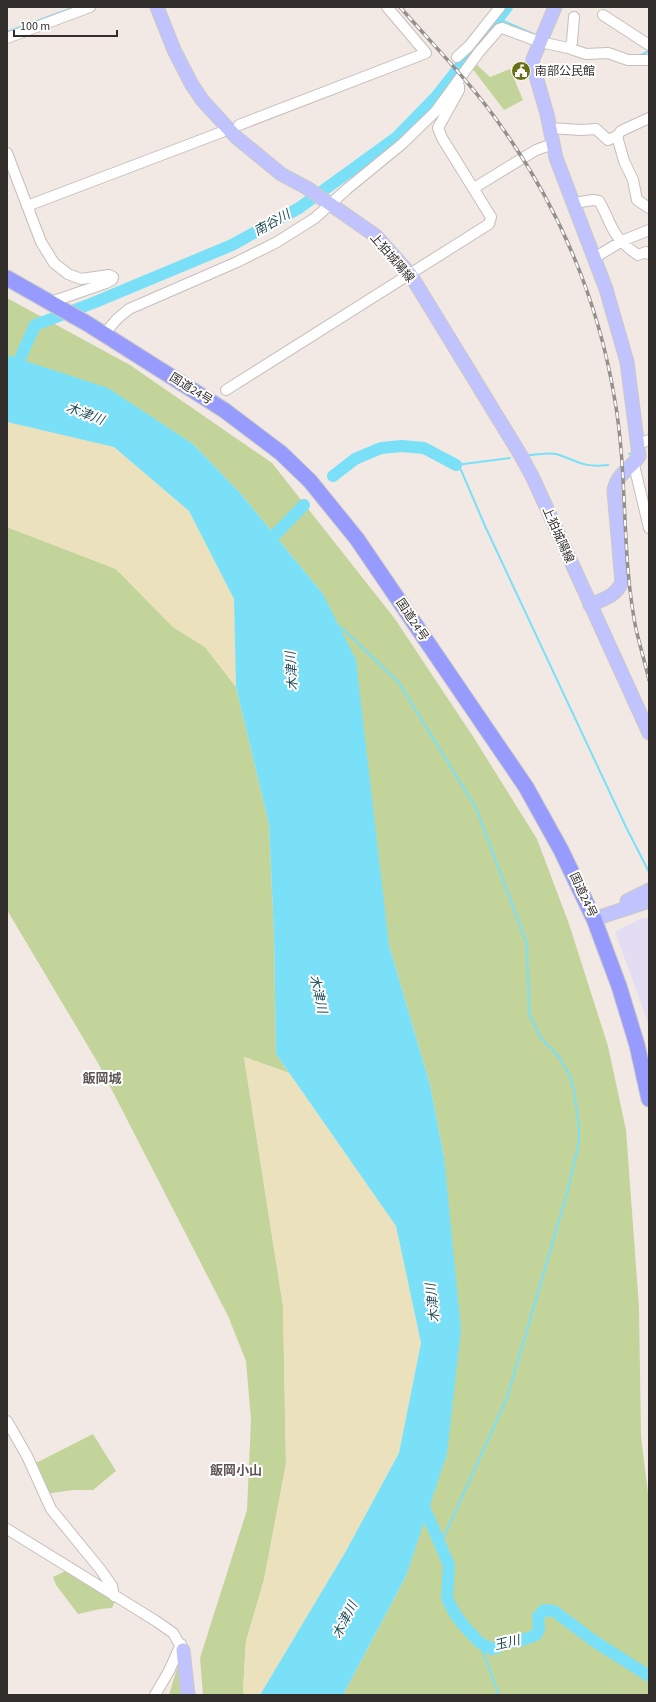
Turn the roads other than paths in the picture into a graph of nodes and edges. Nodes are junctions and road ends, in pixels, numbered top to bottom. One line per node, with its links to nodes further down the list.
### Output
1 (90, 7): 10 (street)
2 (157, 7): 25 (main road, 上狛城陽線)
3 (387, 7): 18 (street)
4 (495, 7): 9 (street)
5 (500, 7): 14 (street)
6 (555, 7): 11 (main road)
7 (603, 15): 12 (street)
8 (574, 18): 13 (street)
9 (481, 19)
10 (7, 38)
11 (540, 42): 13 (street); 16 (street); 19 (main road)
12 (649, 44): 15 (street)
13 (569, 48): 15 (street)
14 (456, 57)
15 (645, 60)
16 (458, 82): 24 (street); 25 (street)
17 (649, 118): 21 (street)
18 (239, 125)
19 (550, 128): 21 (street); 22 (main road)
20 (222, 132): 27 (street)
21 (616, 136): 28 (street)
22 (553, 144): 24 (street); 26 (main road)
23 (7, 153): 27 (street)
24 (474, 188): 33 (street)
25 (328, 202): 33 (main road, 上狛城陽線); 36 (street)
26 (574, 203): 30 (street); 32 (main road)
27 (27, 206): 35 (street)
28 (649, 208)
29 (649, 230): 30 (street)
30 (622, 241): 31 (street); 32 (street)
31 (649, 254)
32 (594, 258): 38 (main road)
33 (410, 274): 37 (street); 41 (main road, 上狛城陽線)
34 (7, 278): 35 (highway, 国道24号)
35 (52, 302): 36 (highway, 国道24号)
36 (104, 334): 47 (highway, 国道24号)
37 (226, 390)
38 (644, 442): 39 (main road)
39 (634, 465): 40 (street); 41 (main road)
40 (649, 528)
41 (590, 605): 42 (main road, 上狛城陽線)
42 (649, 733)
43 (649, 890): 45 (main road)
44 (649, 901): 45 (main road)
45 (617, 910): 46 (main road); 47 (main road)
46 (649, 910)
47 (594, 919): 48 (highway, 国道24号)
48 (636, 1045): 49 (street); 50 (highway, 国道24号)
49 (649, 1063)
50 (649, 1099)
51 (7, 1421): 53 (street)
52 (7, 1530): 53 (street)
53 (114, 1596): 54 (street)
54 (182, 1647): 55 (street); 56 (main road)
55 (155, 1695)
56 (188, 1695)

